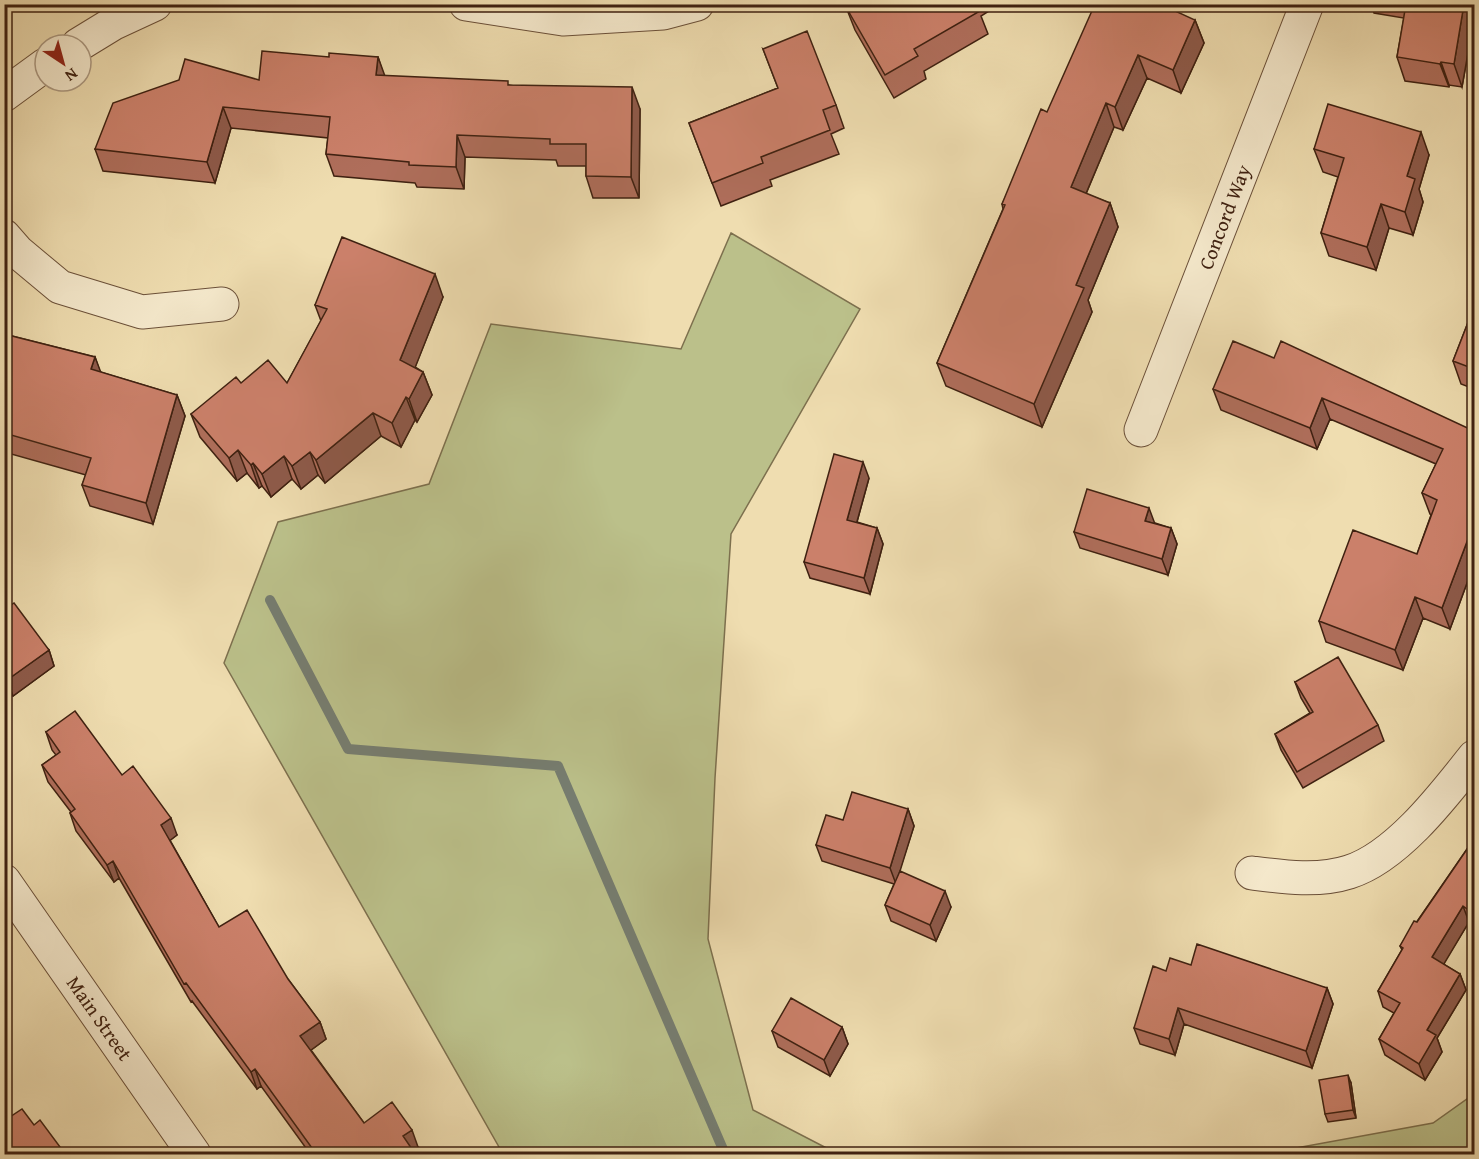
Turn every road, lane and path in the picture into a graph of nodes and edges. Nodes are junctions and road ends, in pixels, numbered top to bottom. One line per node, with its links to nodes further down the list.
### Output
1 (155, 4): 5 (street)
2 (466, 4): 3 (street)
3 (697, 4)
4 (1307, 4): 10 (street, Concord Way)
5 (93, 36)
6 (33, 74): 7 (street)
7 (4, 95)
8 (4, 236): 9 (street)
9 (222, 304)
10 (1141, 430)
11 (1474, 757): 12 (street)
12 (1252, 873)
13 (4, 881): 14 (street, Main Street)
14 (194, 1155)

